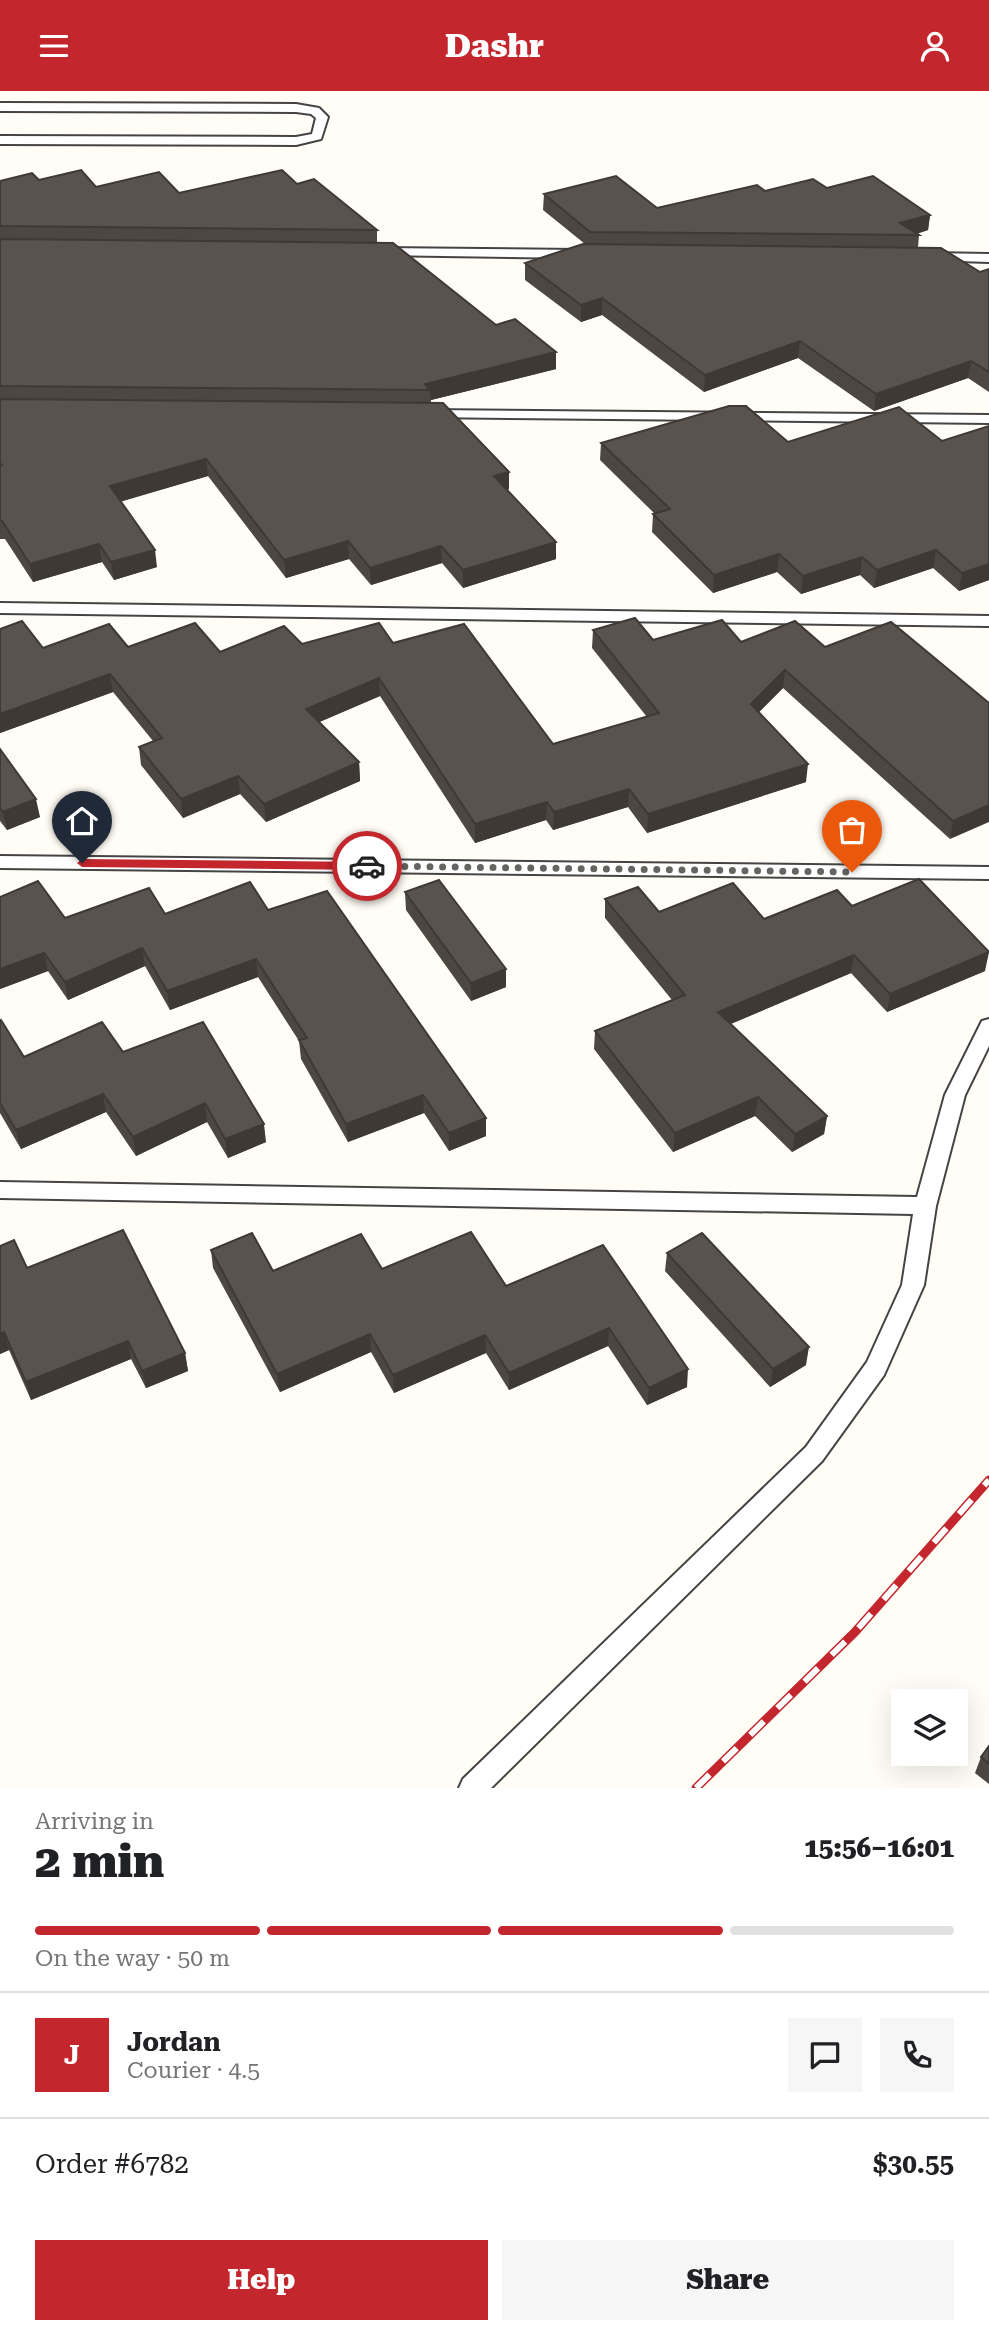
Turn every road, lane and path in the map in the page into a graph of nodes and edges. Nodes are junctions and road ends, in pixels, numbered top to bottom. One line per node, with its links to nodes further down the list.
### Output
1 (0, 107): 2 (lane)
2 (0, 140)
3 (362, 252): 4 (lane)
4 (599, 254)
5 (919, 257): 6 (lane)
6 (989, 258)
7 (418, 413): 8 (lane)
8 (989, 419)
9 (0, 608): 10 (lane)
10 (989, 621)
11 (0, 862): 12 (lane)
12 (989, 873)
13 (989, 1027): 15 (lane)
14 (0, 1190): 15 (lane)
15 (925, 1206): 16 (lane)
16 (472, 1788)

